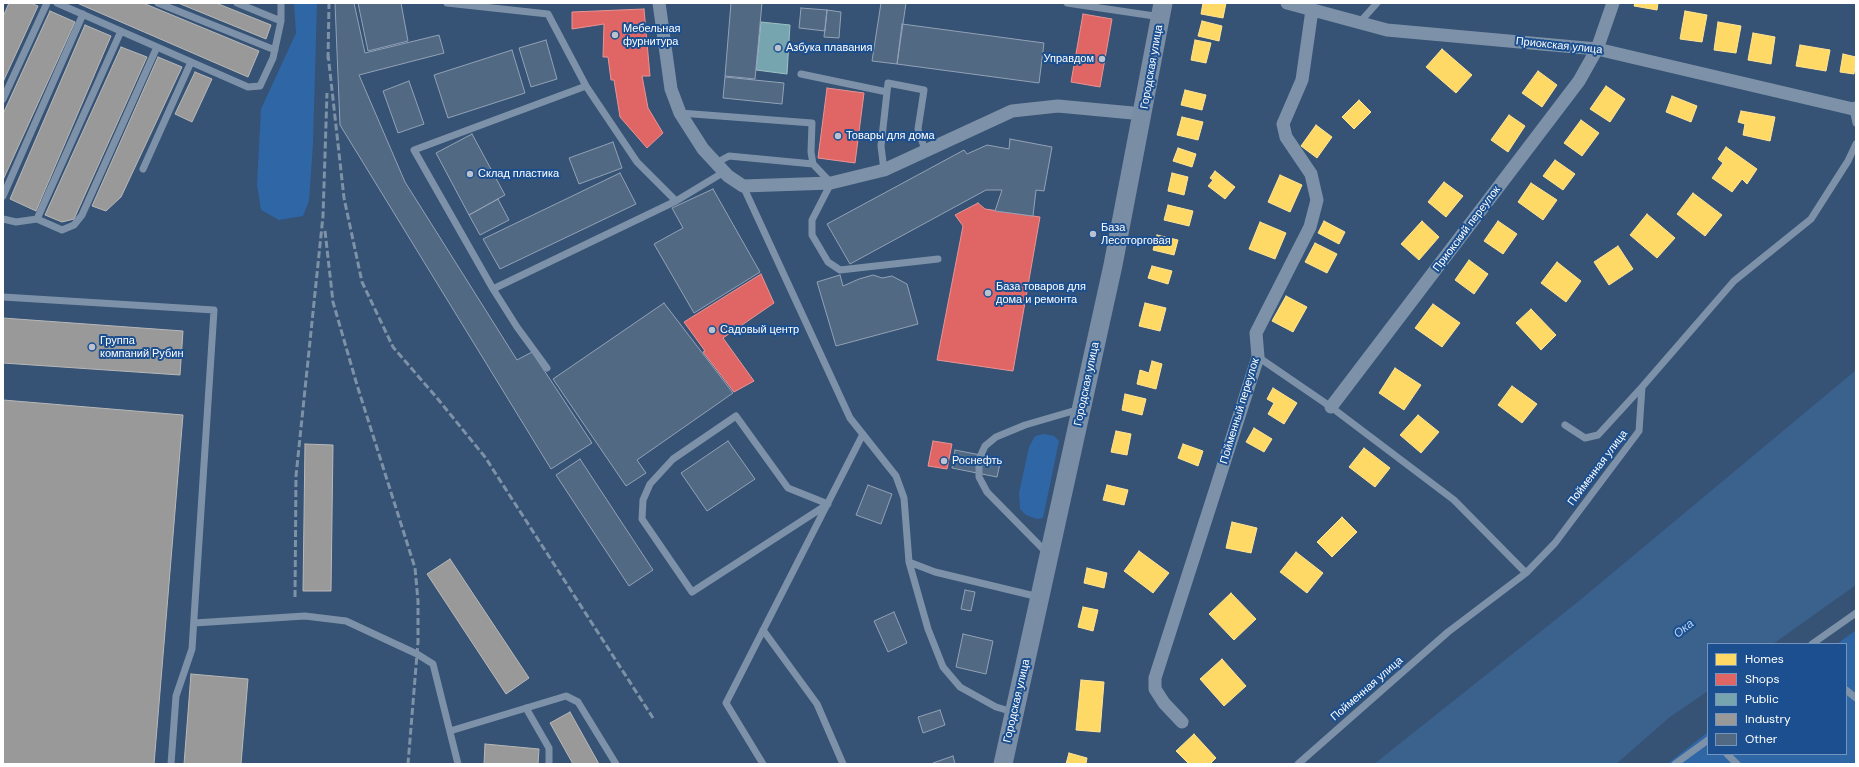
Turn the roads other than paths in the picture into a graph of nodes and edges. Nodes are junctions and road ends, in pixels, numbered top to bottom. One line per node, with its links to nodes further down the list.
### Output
1 (47, 3): 25 (lane)
2 (57, 3): 14 (lane)
3 (158, 3): 20 (lane)
4 (237, 3): 15 (lane)
5 (281, 3): 15 (lane)
6 (447, 3): 23 (lane)
7 (659, 3): 27 (street)
8 (1067, 3): 12 (lane)
9 (1287, 3): 13 (street, Приокская улица)
10 (1377, 3): 16 (lane)
11 (1613, 3): 19 (street, Приокский переулок)
12 (1162, 10): 28 (main road, Городская улица)
13 (1312, 10): 16 (street, Приокская улица); 45 (street, Пойменный переулок)
14 (83, 14): 17 (lane); 38 (lane)
15 (281, 21): 20 (lane)
16 (1360, 22): 19 (street, Приокская улица)
17 (121, 31): 18 (lane); 41 (lane)
18 (157, 47): 21 (lane); 41 (lane)
19 (1597, 49): 26 (street, Приокская улица); 48 (street, Приокский переулок)
20 (275, 50): 21 (lane)
21 (191, 62): 34 (lane)
22 (801, 74): 24 (lane)
23 (586, 86): 39 (lane); 43 (lane)
24 (887, 92): 31 (lane); 35 (lane)
25 (3, 99)
26 (1854, 108): 29 (lane)
27 (680, 113): 32 (lane); 33 (street)
28 (1143, 114): 31 (street); 49 (main road, Городская улица)
29 (1856, 122)
30 (1856, 144): 47 (lane)
31 (925, 150): 35 (street)
32 (813, 164): 33 (lane); 36 (lane)
33 (720, 168): 37 (street); 39 (lane)
34 (143, 169)
35 (884, 170): 36 (street)
36 (831, 183): 37 (street); 42 (lane)
37 (743, 186): 51 (lane)
38 (3, 196)
39 (676, 201): 43 (lane)
40 (3, 219): 41 (lane)
41 (37, 219)
42 (938, 259)
43 (493, 289): 46 (lane)
44 (3, 298): 58 (lane)
45 (1258, 357): 48 (lane); 65 (street, Пойменный переулок)
46 (547, 368)
47 (1642, 387): 50 (lane); 55 (lane, Пойменная улица)
48 (1331, 407): 55 (lane)
49 (1082, 408): 53 (main road, Городская улица); 53 (lane)
50 (1565, 425)
51 (863, 434): 52 (lane); 54 (lane)
52 (828, 504): 52 (lane); 59 (lane)
53 (1050, 556): 56 (main road, Городская улица)
54 (909, 562): 56 (lane); 64 (lane)
55 (1526, 573): 76 (lane, Пойменная улица)
56 (1040, 597): 64 (main road, Городская улица)
57 (1856, 613): 60 (lane)
58 (194, 623): 66 (lane); 70 (lane)
59 (763, 630): 74 (lane); 75 (lane)
60 (1813, 643)
61 (1847, 691): 62 (lane)
62 (1856, 698)
63 (526, 708): 66 (lane); 72 (lane); 73 (lane)
64 (1014, 712): 69 (main road, Городская улица)
65 (1182, 722)
66 (450, 731): 71 (lane)
67 (1707, 741): 77 (lane)
68 (1729, 755): 78 (lane)
69 (1005, 762)
70 (171, 764)
71 (458, 764)
72 (549, 764)
73 (616, 764)
74 (763, 764)
75 (843, 764)
76 (1298, 764)
77 (1675, 764)
78 (1737, 764)

